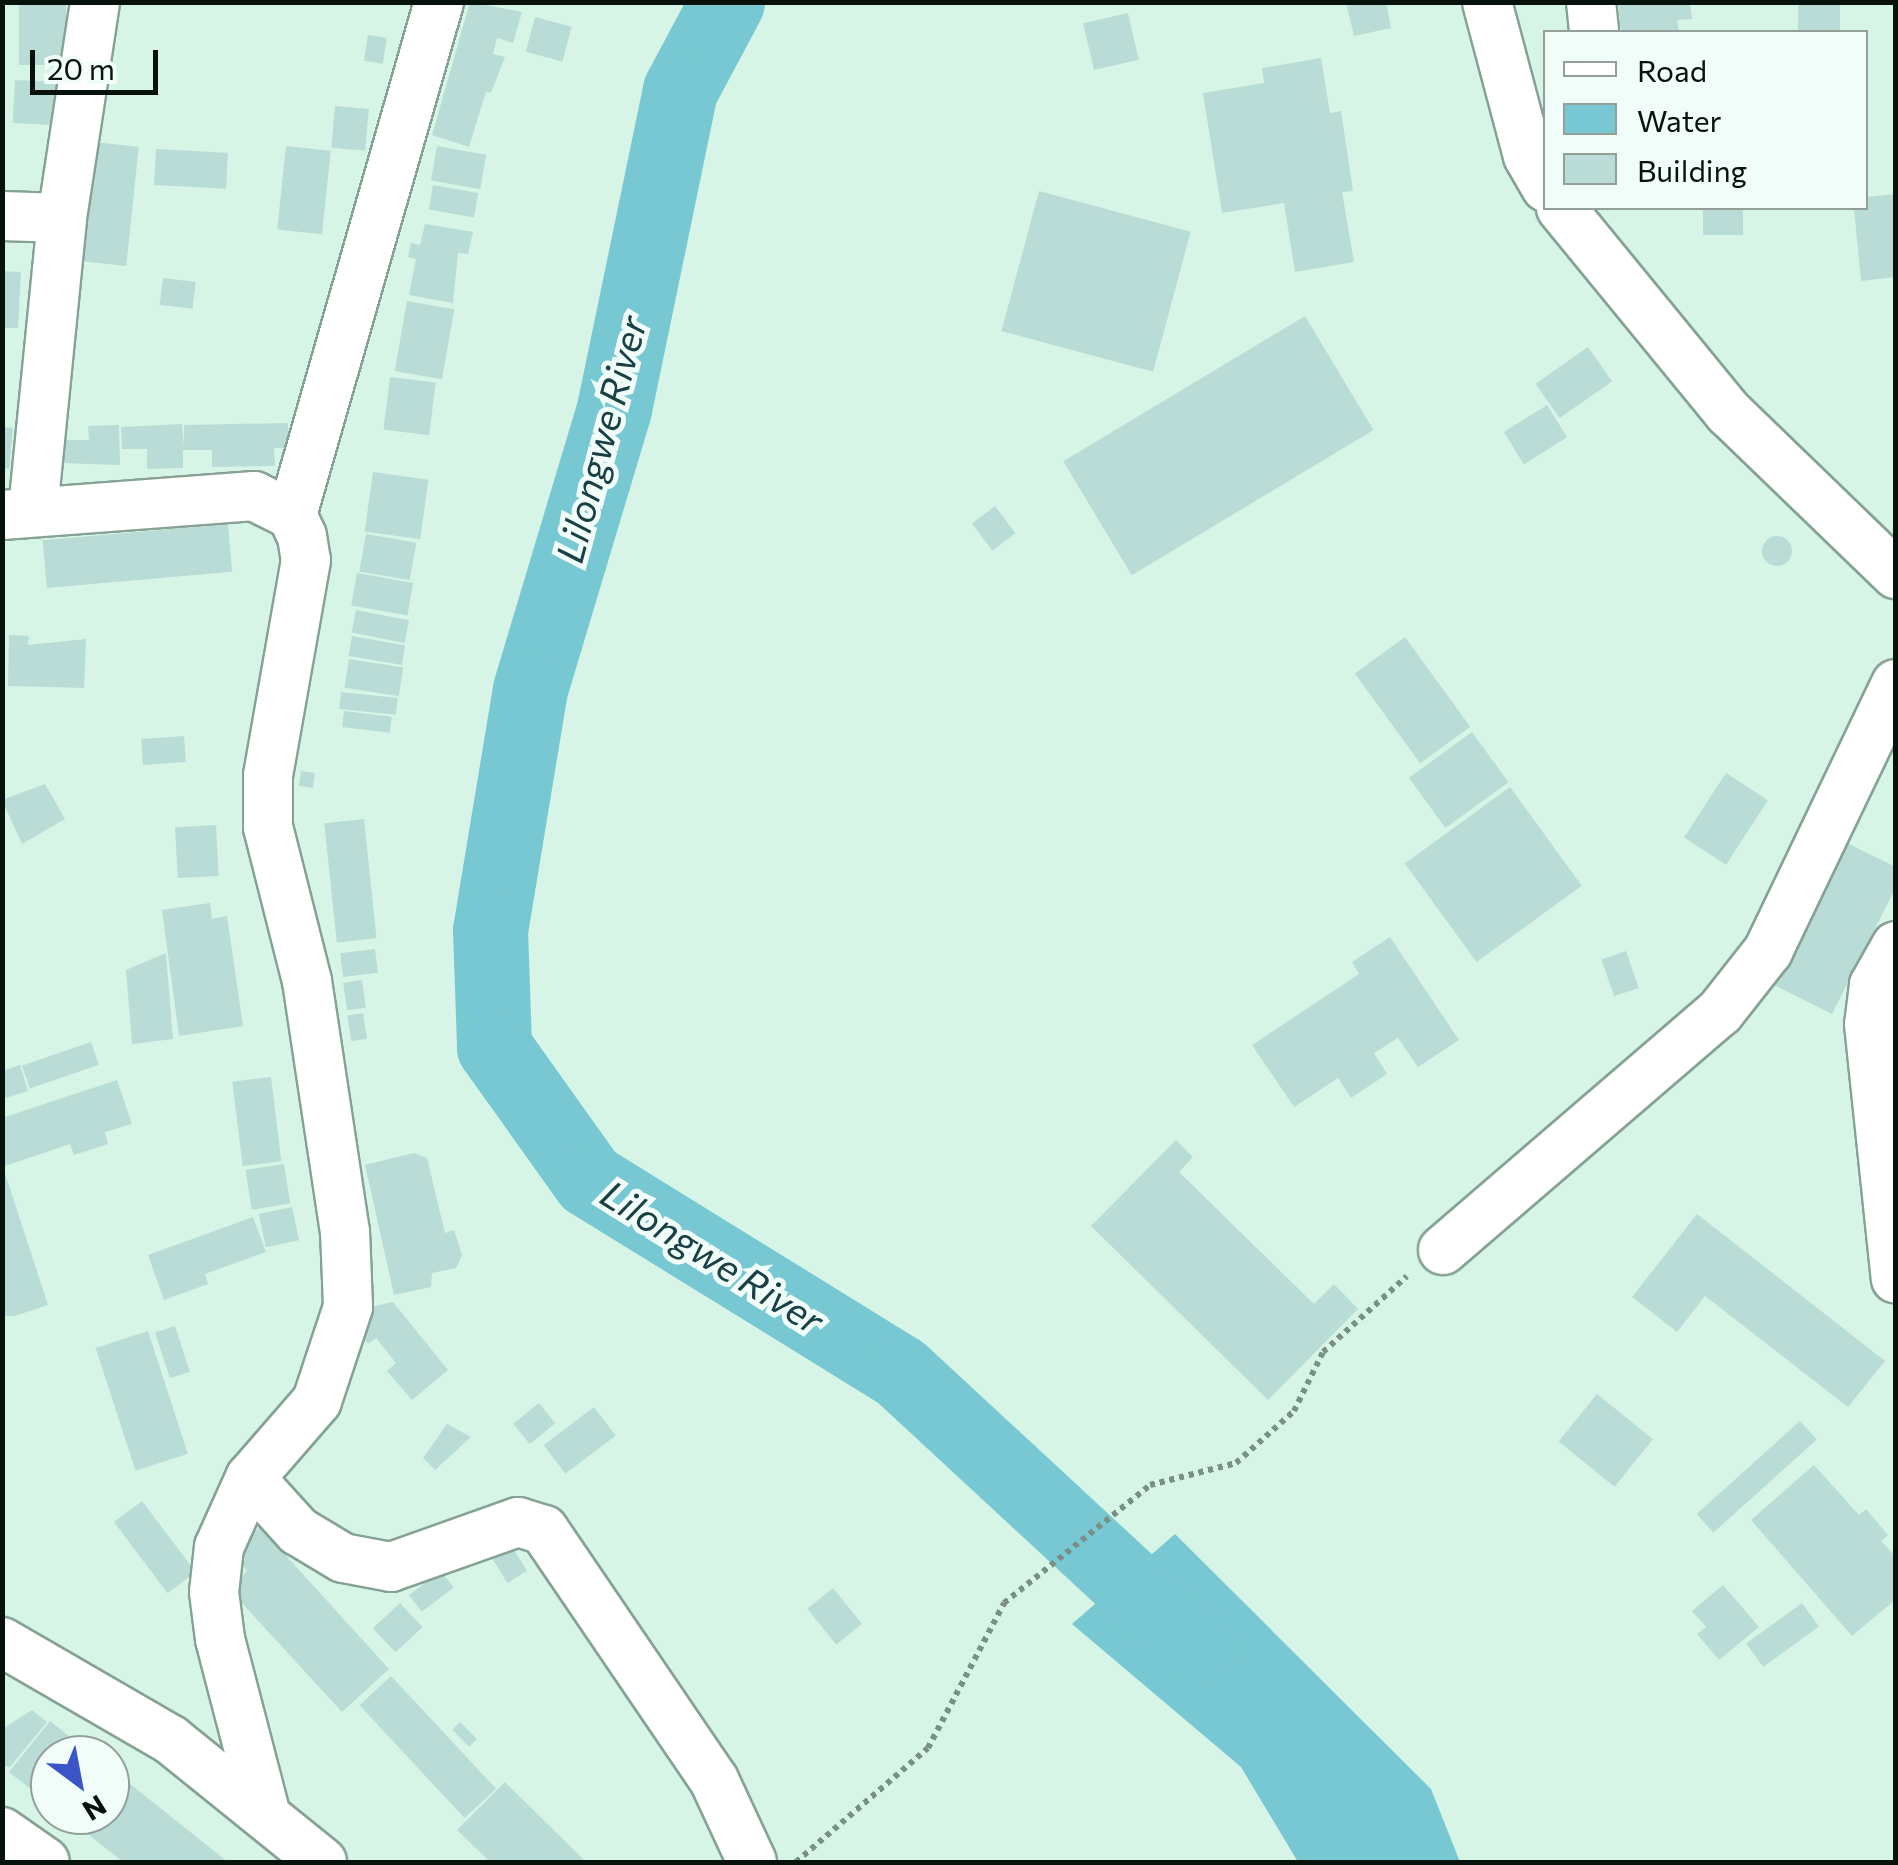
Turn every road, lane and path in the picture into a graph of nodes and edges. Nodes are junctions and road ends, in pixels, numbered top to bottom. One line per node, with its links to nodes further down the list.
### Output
1 (94, 2): 10 (street)
2 (438, 2): 13 (street)
3 (1487, 2): 6 (street)
4 (1591, 2): 5 (street)
5 (1594, 30)
6 (1543, 182)
7 (1563, 210): 11 (street)
8 (1604, 210): 11 (street)
9 (2, 216): 10 (street)
10 (62, 218): 12 (street)
11 (1629, 283): 14 (street)
12 (18, 513): 13 (street)
13 (292, 515): 19 (street)
14 (1896, 574)
15 (1896, 684): 17 (street)
16 (1896, 946): 18 (street)
17 (1443, 1250): 26 (path)
18 (1896, 1280)
19 (250, 1478): 21 (street); 25 (street)
20 (2, 1642): 21 (street)
21 (266, 1814): 24 (street)
22 (2, 1832): 23 (street)
23 (45, 1862)
24 (322, 1862)
25 (752, 1862)
26 (795, 1862)

